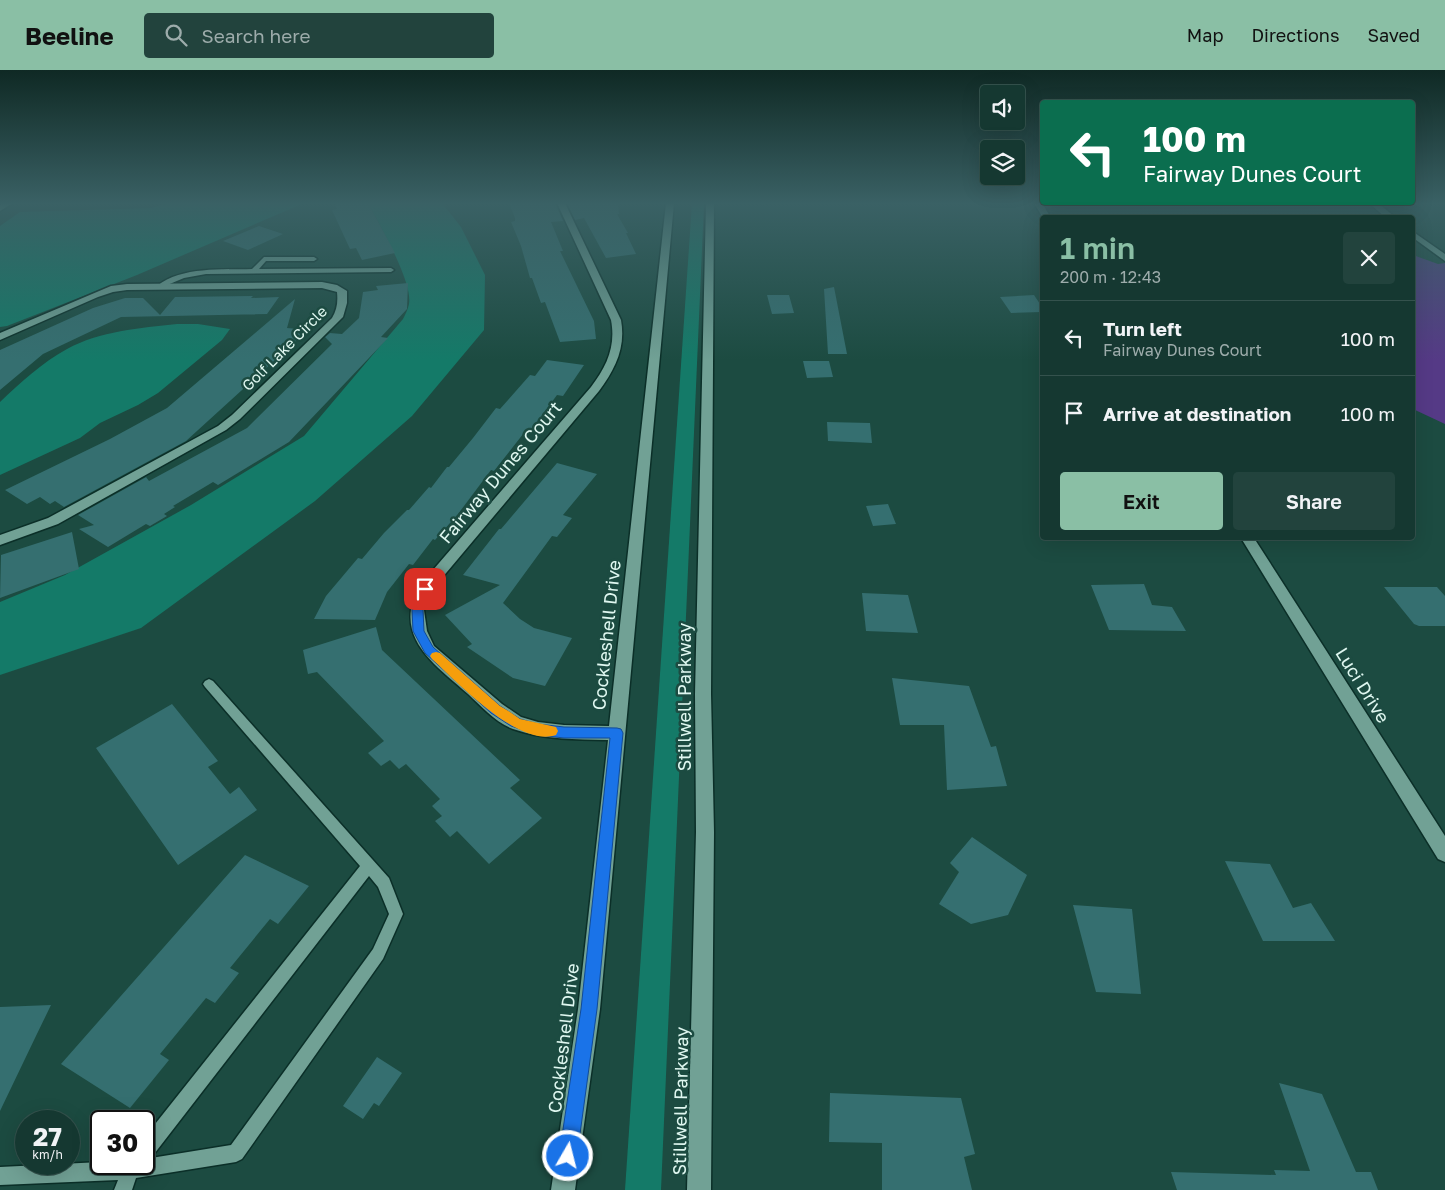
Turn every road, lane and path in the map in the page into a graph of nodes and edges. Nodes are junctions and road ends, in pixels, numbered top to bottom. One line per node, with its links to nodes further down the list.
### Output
1 (586, 255): 12 (street, Fairway Dunes Court)
2 (665, 255): 12 (street, Cockleshell Drive)
3 (709, 255): 22 (street, Stillwell Parkway)
4 (314, 259): 6 (lane)
5 (391, 270): 6 (lane)
6 (254, 272): 7 (lane)
7 (160, 286): 8 (street, Golf Lake Circle); 9 (street, Golf Lake Circle)
8 (0, 337)
9 (0, 540)
10 (1248, 540): 13 (street, Luci Drive)
11 (209, 684): 14 (lane)
12 (617, 733): 21 (street, Cockleshell Drive)
13 (1445, 854)
14 (369, 865): 15 (lane); 16 (lane)
15 (155, 1138)
16 (155, 1164)
17 (90, 1170): 19 (lane)
18 (129, 1175): 20 (lane)
19 (0, 1176)
20 (123, 1190)
21 (563, 1190)
22 (699, 1190)

